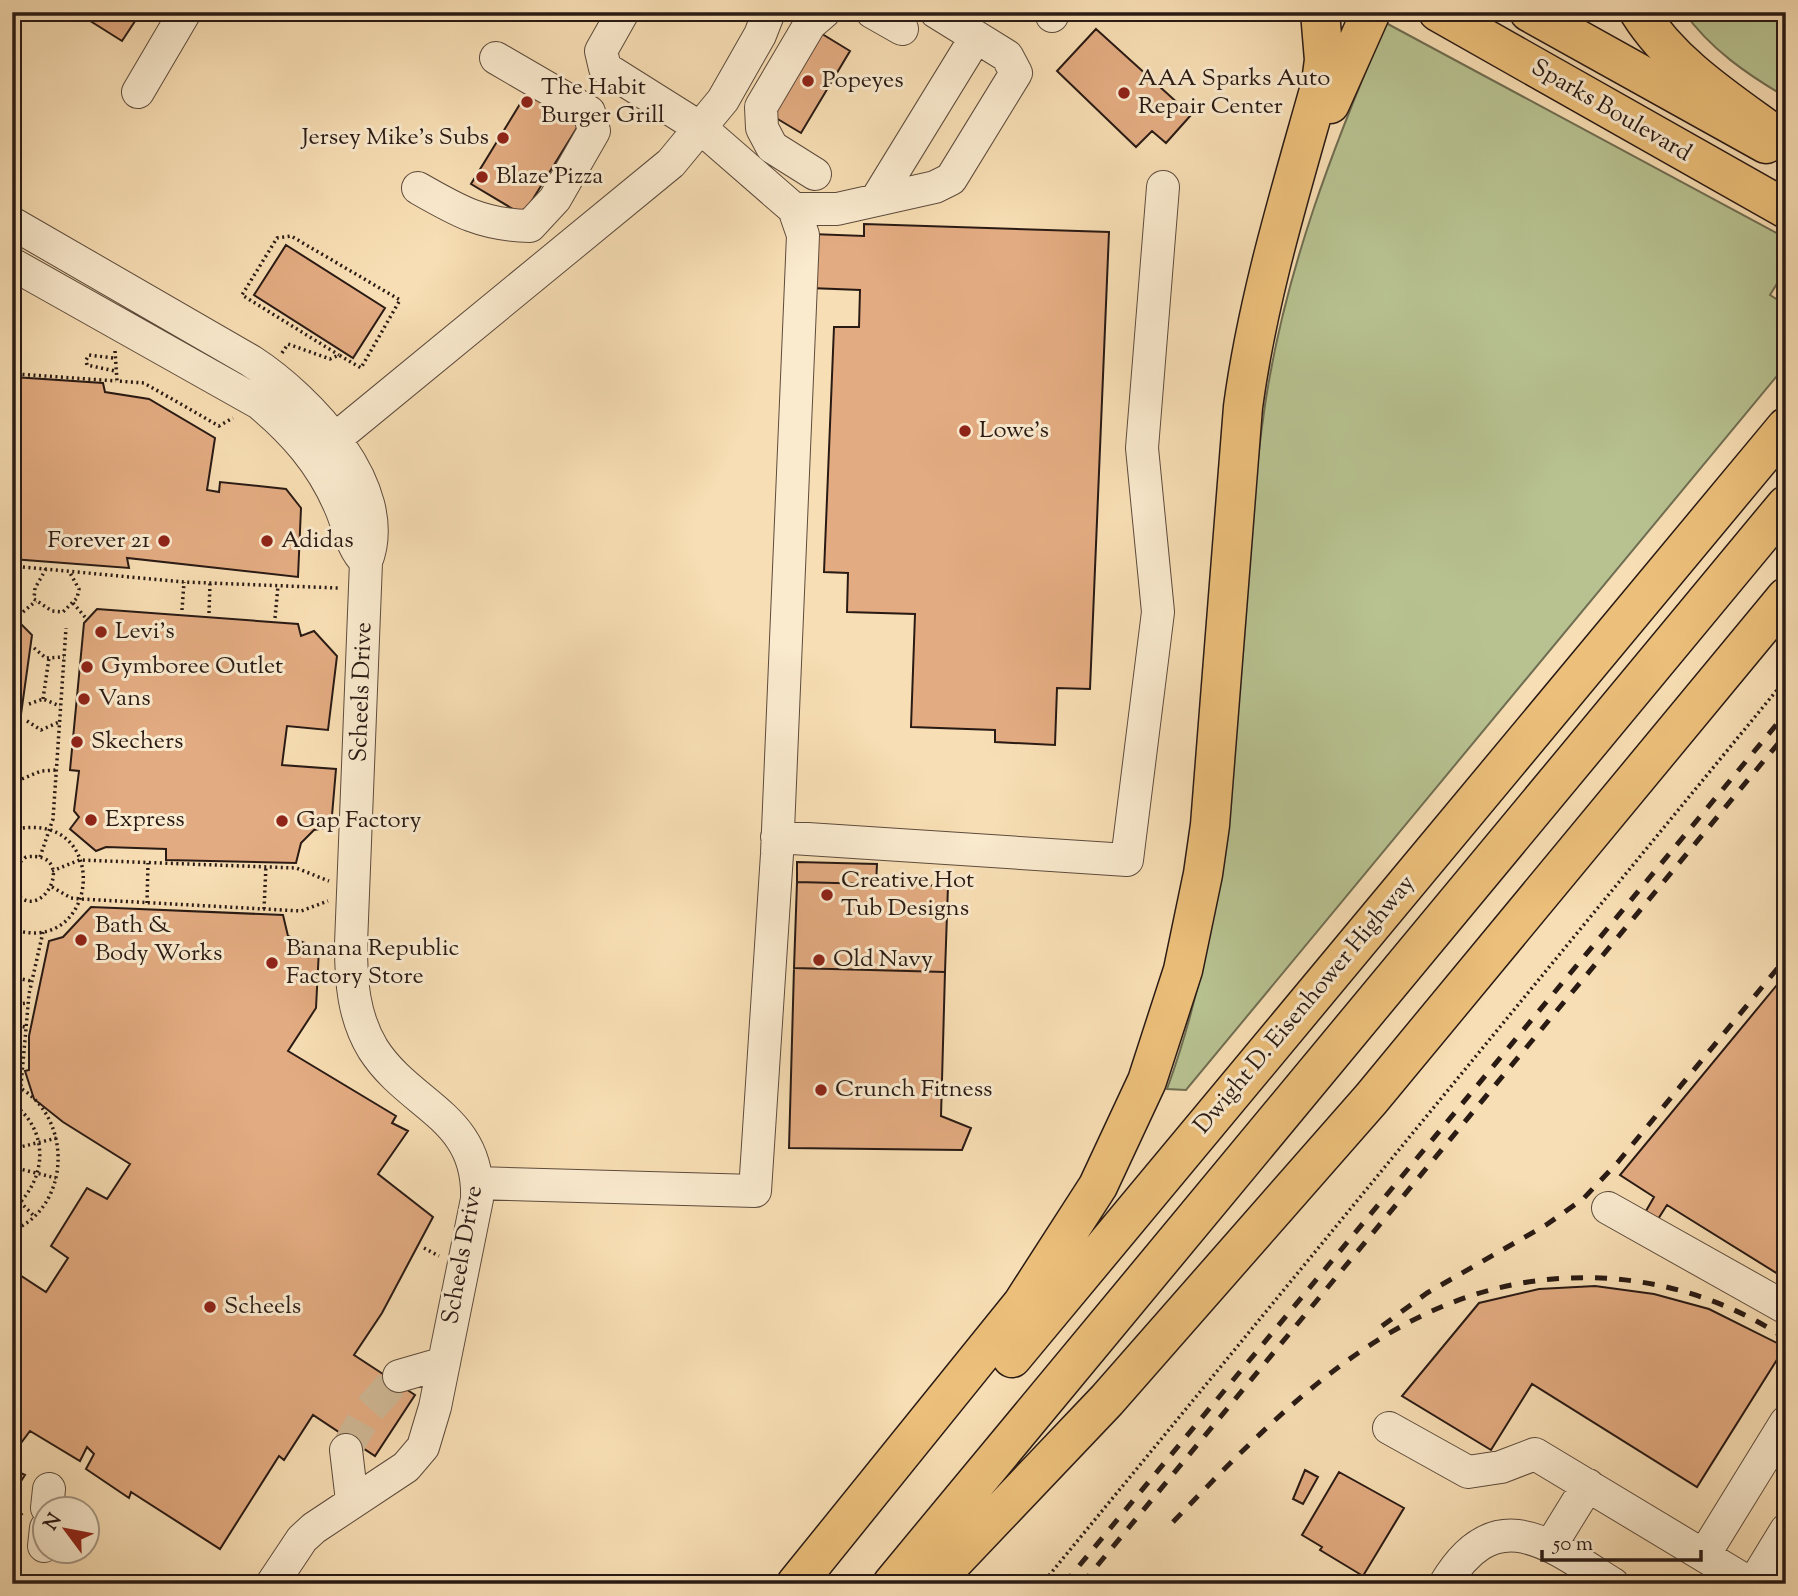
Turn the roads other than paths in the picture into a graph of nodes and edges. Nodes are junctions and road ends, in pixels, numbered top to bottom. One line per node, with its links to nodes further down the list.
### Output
1 (185, 12): 16 (street)
2 (623, 12): 17 (street)
3 (788, 12): 12 (street)
4 (824, 12): 20 (street)
5 (872, 12): 13 (street)
6 (936, 12): 14 (street)
7 (1320, 12): 27 (main road)
8 (1371, 12): 27 (main road)
9 (1438, 12): 25 (main road, Sparks Boulevard)
10 (1529, 12): 19 (main road, Sparks Boulevard)
11 (1639, 12): 18 (main road)
12 (765, 24): 17 (street)
13 (902, 29)
14 (976, 37): 23 (street); 23 (street)
15 (496, 58): 22 (street)
16 (138, 92)
17 (702, 129): 24 (street); 31 (street)
18 (1786, 143)
19 (1786, 155)
20 (815, 174)
21 (1163, 187): 35 (street)
22 (418, 188)
23 (876, 201): 24 (street)
24 (794, 209): 35 (street)
25 (1786, 209)
26 (12, 223): 31 (street, Scheels Drive)
27 (1280, 230): 50 (main road)
28 (12, 264): 31 (street, Scheels Drive)
29 (1786, 405): 33 (main road)
30 (1786, 426): 33 (main road, Dwight D. Eisenhower Highway)
31 (325, 448): 36 (street, Scheels Drive)
32 (1786, 505): 52 (main road, Dwight D. Eisenhower Highway)
33 (1663, 572): 51 (main road, Dwight D. Eisenhower Highway)
34 (1786, 597): 53 (main road)
35 (777, 837): 36 (street)
36 (477, 1183): 39 (street, Scheels Drive)
37 (1608, 1208): 38 (street)
38 (1786, 1308)
39 (444, 1363): 40 (street); 45 (street, Scheels Drive)
40 (399, 1376)
41 (1786, 1422): 48 (street)
42 (1389, 1427): 44 (street)
43 (346, 1450): 45 (street)
44 (1588, 1485): 47 (street); 48 (street)
45 (352, 1501): 49 (street, Scheels Drive)
46 (1786, 1530): 56 (street)
47 (1551, 1545): 54 (street); 55 (street)
48 (1708, 1567): 56 (street)
49 (272, 1584)
50 (796, 1584)
51 (825, 1584)
52 (892, 1584)
53 (932, 1584)
54 (1446, 1584)
55 (1613, 1584)
56 (1752, 1584)

